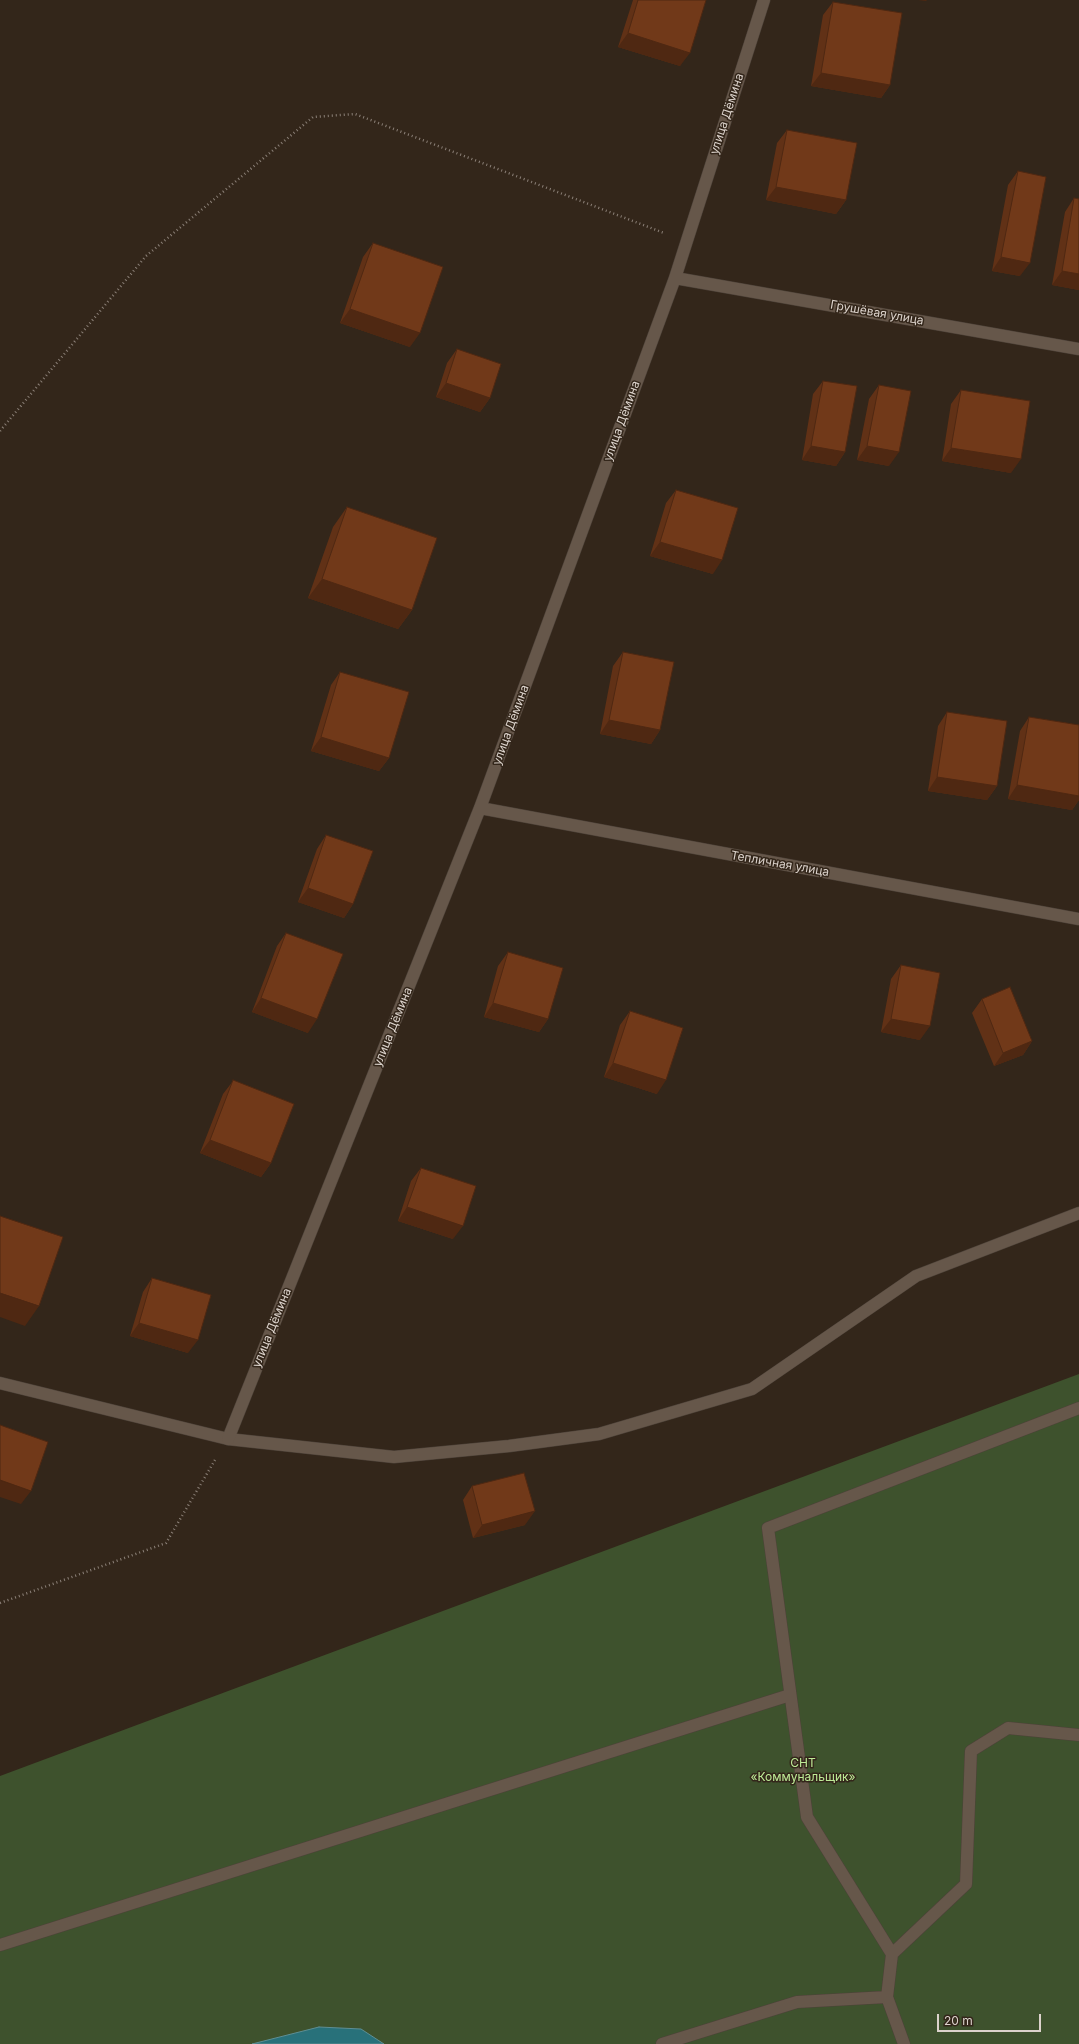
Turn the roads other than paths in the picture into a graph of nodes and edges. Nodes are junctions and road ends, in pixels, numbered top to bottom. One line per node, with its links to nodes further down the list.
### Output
1 (764, 0): 2 (street, улица Дёмина)
2 (675, 278): 3 (street, Грушёвая улица); 4 (street, улица Дёмина)
3 (1079, 349)
4 (480, 808): 5 (street, Тепличная улица); 9 (street, улица Дёмина)
5 (1079, 919)
6 (1079, 1213): 9 (street)
7 (0, 1383): 9 (street)
8 (1079, 1408): 10 (street)
9 (228, 1439)
10 (790, 1695): 12 (street); 13 (street)
11 (1079, 1735): 13 (street)
12 (0, 1945)
13 (892, 1954): 14 (street)
14 (887, 1997): 15 (street); 16 (street)
15 (662, 2044)
16 (904, 2044)

